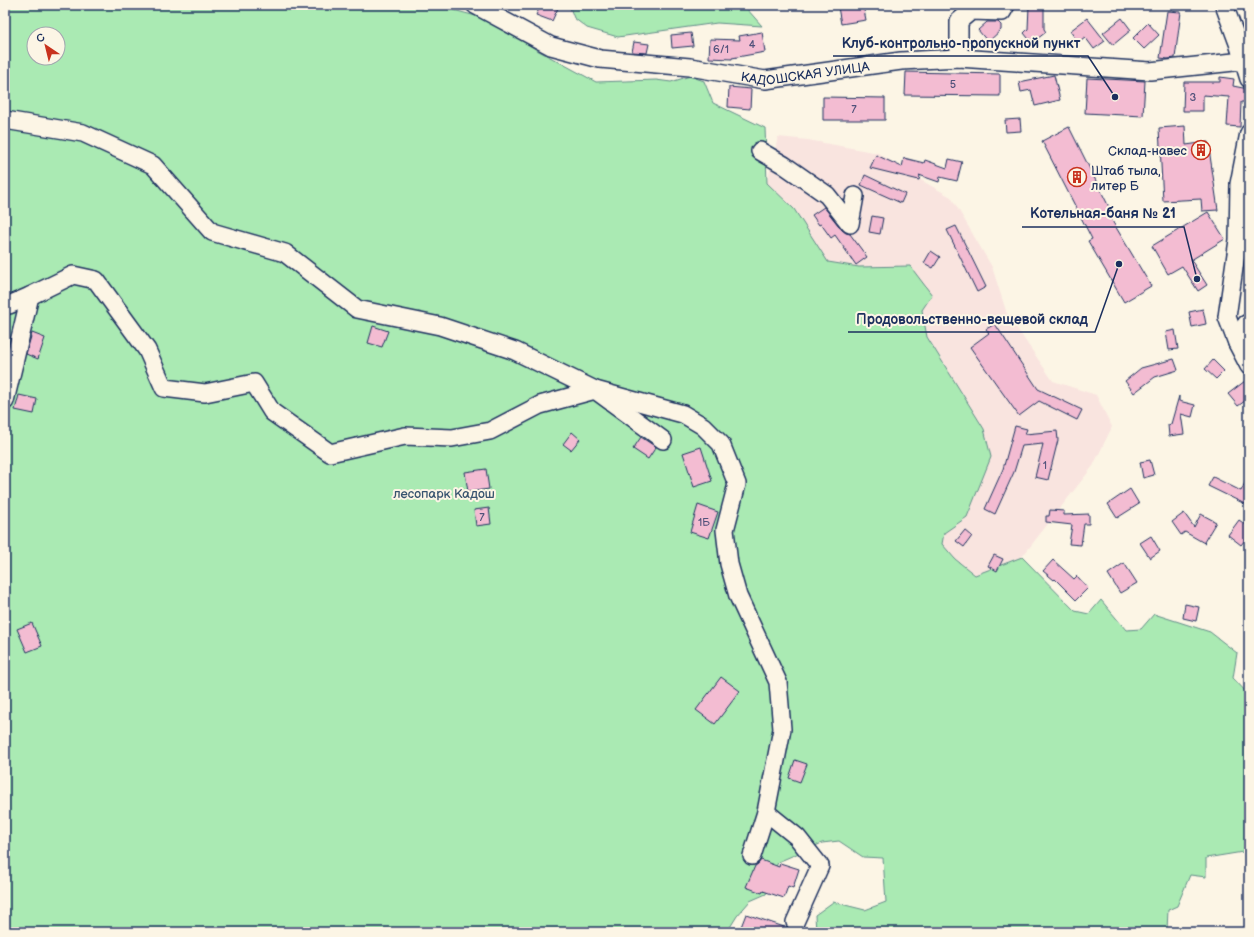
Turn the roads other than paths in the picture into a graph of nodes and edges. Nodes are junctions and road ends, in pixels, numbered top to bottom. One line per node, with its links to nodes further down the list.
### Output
1 (475, 5): 5 (street, КАДОШСКАЯ УЛИЦА)
2 (1006, 5): 4 (street)
3 (1224, 5): 6 (street)
4 (961, 13): 5 (street)
5 (959, 58): 6 (street, КАДОШСКАЯ УЛИЦА)
6 (1243, 61): 7 (street)
7 (1249, 79)
8 (5, 120): 18 (street)
9 (1249, 133): 11 (street)
10 (760, 151): 12 (street)
11 (1244, 187): 16 (street)
12 (855, 196)
13 (30, 296): 14 (street); 18 (street); 19 (street)
14 (5, 304)
15 (1246, 324): 16 (street)
16 (1237, 343): 17 (street)
17 (1249, 366)
18 (595, 390): 20 (street); 21 (street)
19 (5, 401)
20 (663, 440)
21 (766, 812): 22 (street); 23 (street)
22 (752, 856)
23 (795, 922)

